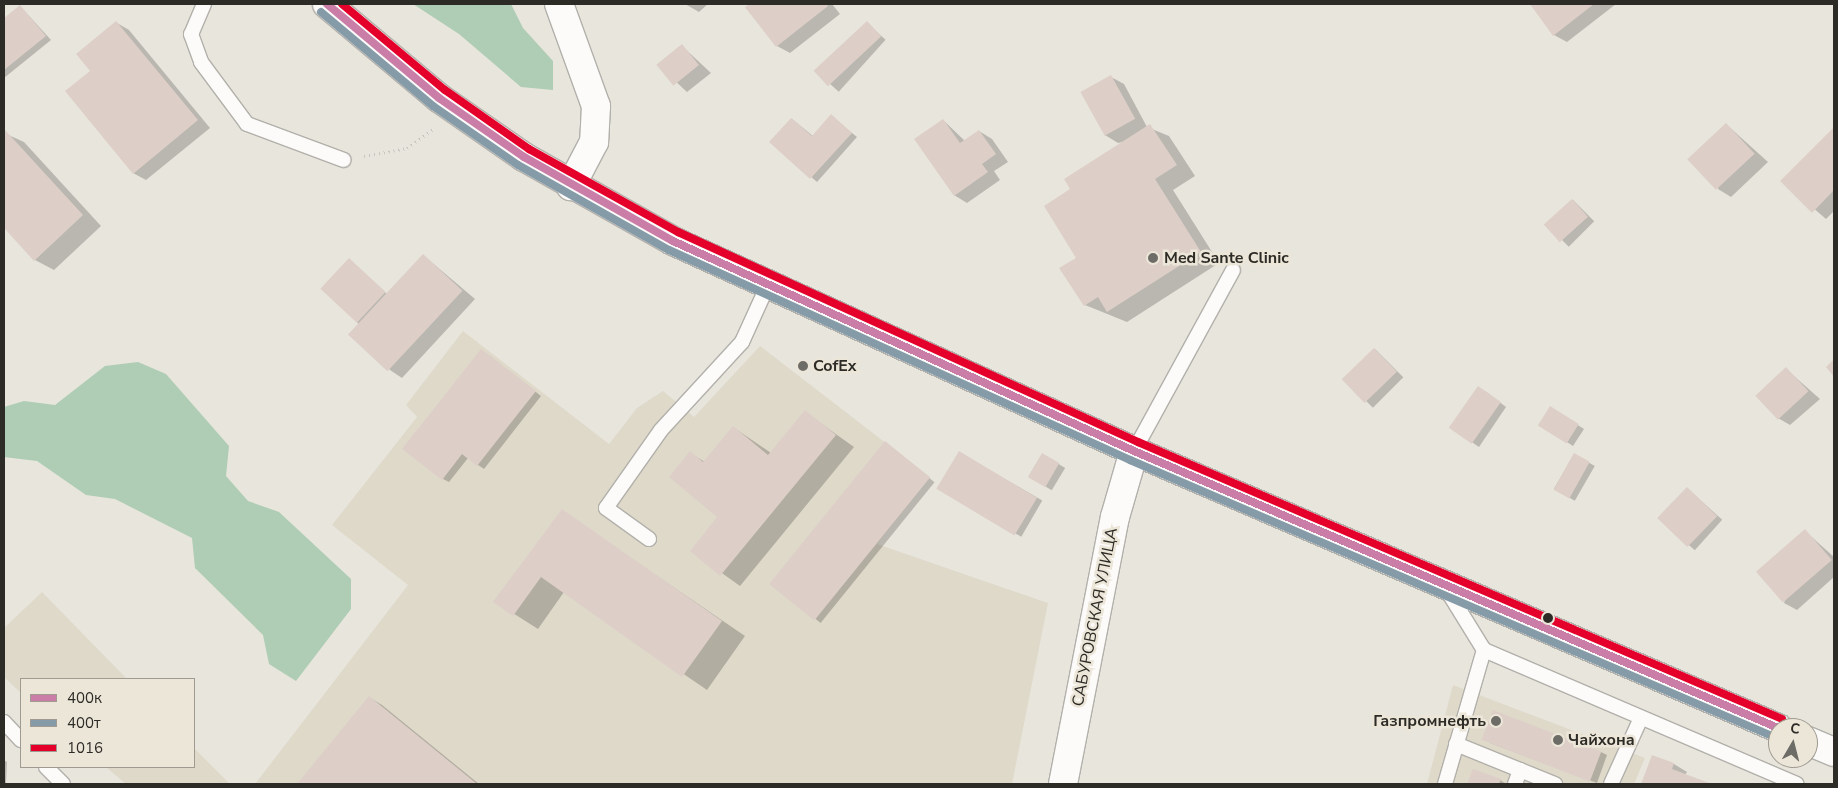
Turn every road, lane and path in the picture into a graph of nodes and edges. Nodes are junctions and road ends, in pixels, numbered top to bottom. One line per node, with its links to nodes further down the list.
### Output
1 (204, 4): 5 (lane)
2 (327, 4): 6 (main road)
3 (558, 4): 6 (main road)
4 (437, 125): 5 (path)
5 (344, 160)
6 (571, 186): 8 (main road)
7 (1233, 270): 9 (lane)
8 (767, 287): 9 (main road); 10 (lane)
9 (1134, 451): 11 (main road); 23 (main road, САБУРОВСКАЯ УЛИЦА)
10 (649, 539)
11 (1444, 585): 12 (lane); 15 (main road)
12 (1484, 650): 13 (lane); 17 (lane)
13 (1641, 718): 27 (lane); 28 (lane)
14 (4, 722): 16 (lane)
15 (1768, 724)
16 (20, 739)
17 (1456, 744): 21 (lane); 24 (lane)
18 (1818, 745): 19 (main road)
19 (1834, 752)
20 (47, 768): 22 (lane)
21 (1520, 770): 25 (lane); 26 (lane)
22 (63, 784)
23 (1063, 784)
24 (1445, 784)
25 (1515, 784)
26 (1555, 784)
27 (1611, 784)
28 (1796, 784)

